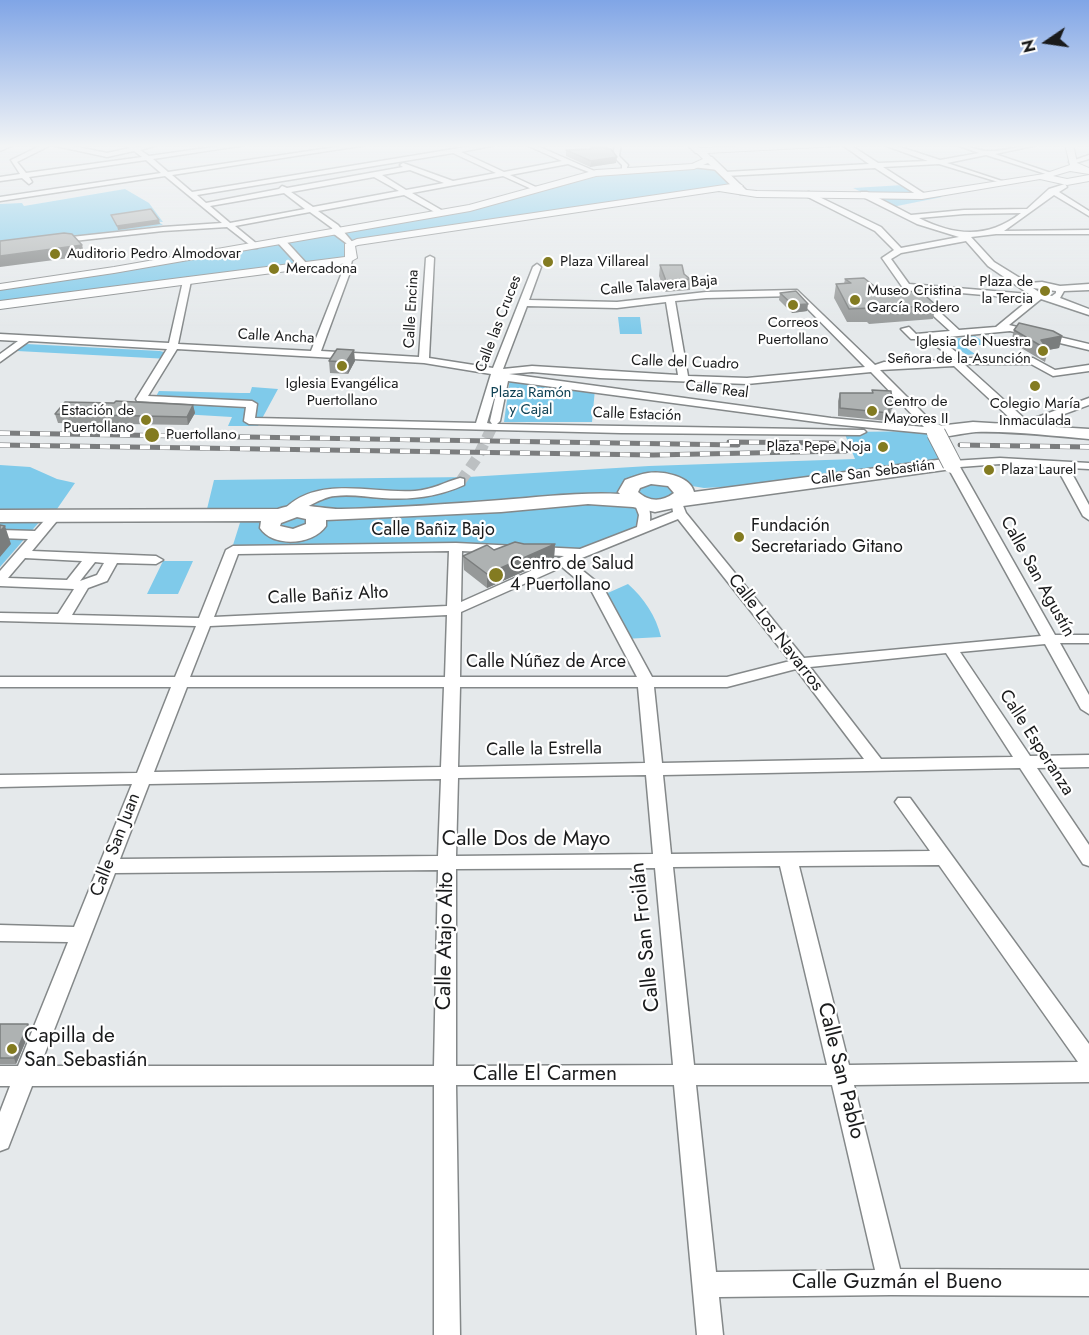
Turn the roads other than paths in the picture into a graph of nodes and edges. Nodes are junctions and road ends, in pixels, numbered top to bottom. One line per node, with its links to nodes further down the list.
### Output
1 (206, 206): 17 (street)
2 (306, 206): 10 (street)
3 (331, 206): 10 (street)
4 (428, 206): 14 (street)
5 (476, 206): 14 (main road)
6 (604, 206): 23 (main road)
7 (833, 206): 15 (street)
8 (1034, 206): 12 (street)
9 (892, 207): 11 (street); 16 (street)
10 (311, 210): 17 (street); 18 (street)
11 (878, 210)
12 (1028, 211): 16 (street); 19 (street)
13 (868, 212): 15 (street)
14 (440, 213): 18 (main road)
15 (854, 216): 26 (street)
16 (910, 217): 21 (street)
17 (230, 225): 24 (street); 25 (street)
18 (337, 232): 22 (main road); 23 (street)
19 (993, 232): 20 (street); 21 (street)
20 (1089, 232)
21 (964, 236): 26 (street); 33 (street)
22 (281, 241): 25 (main road); 29 (street)
23 (351, 242): 28 (main road)
24 (44, 243)
25 (254, 246): 34 (main road)
26 (899, 251): 32 (street)
27 (430, 258): 53 (street, Calle Encina)
28 (348, 260): 29 (main road); 51 (street)
29 (304, 266): 31 (main road)
30 (537, 267): 40 (street, Calle las Cruces)
31 (186, 281): 41 (main road); 50 (street)
32 (906, 286): 37 (street); 45 (street)
33 (1026, 286): 36 (street); 37 (street)
34 (0, 287)
35 (1089, 287): 36 (street)
36 (1060, 289): 39 (street)
37 (1038, 297): 39 (street); 43 (street)
38 (670, 299): 40 (street, Calle Talavera Baja); 56 (street, Calle Talavera Baja); 58 (street)
39 (1054, 299): 42 (street)
40 (523, 303): 57 (street, Calle las Cruces)
41 (0, 305)
42 (1089, 312)
43 (1000, 328): 45 (street); 49 (street)
44 (906, 329): 46 (street)
45 (957, 333): 46 (street)
46 (929, 336): 54 (street)
47 (0, 337): 48 (street, Calle Ancha)
48 (26, 339): 50 (street, Calle Ancha); 52 (street)
49 (1089, 347)
50 (173, 348): 51 (street, Calle Ancha); 65 (street, Calle Estación)
51 (315, 354): 53 (street, Calle Ancha)
52 (0, 359)
53 (424, 360): 57 (street, Calle Ancha)
54 (960, 362): 55 (street, Calle del Cuadro); 56 (street, Calle del Cuadro); 63 (street)
55 (1089, 368)
56 (873, 369): 59 (street, Calle del Cuadro); 69 (street)
57 (497, 372): 58 (street, Calle del Cuadro); 59 (street, Calle Real); 62 (street); 65 (street, Calle las Cruces)
58 (684, 379): 59 (street, Calle del Cuadro)
59 (719, 393): 61 (street, Calle Real)
60 (1089, 401): 64 (street)
61 (770, 412): 67 (street, Calle Real); 68 (street)
62 (495, 421)
63 (1021, 422): 64 (street); 66 (street)
64 (1041, 426): 66 (highway); 70 (highway)
65 (480, 427): 68 (street, Calle Estación)
66 (993, 427): 69 (highway)
67 (866, 428): 68 (street, Calle Estación); 69 (street, Calle Estación)
68 (775, 432)
69 (936, 432): 72 (highway, bridge)
70 (1089, 434)
71 (1060, 463): 72 (street); 73 (street); 79 (street)
72 (952, 464): 76 (highway, Calle San Sebastián); 98 (street, Calle San Agustín)
73 (1089, 466)
74 (460, 482): 80 (street)
75 (636, 496): 76 (highway); 76 (highway); 80 (highway); 81 (street)
76 (679, 500): 81 (street, Calle San Sebastián); 101 (street, Calle Los Navarros)
77 (0, 516): 78 (highway)
78 (55, 516): 80 (highway); 83 (street)
79 (1089, 516)
80 (290, 523): 84 (street, Calle Bañiz Bajo); 85 (street, Calle Bañiz Bajo)
81 (643, 527): 86 (street, Calle San Sebastián)
82 (0, 534): 83 (street)
83 (38, 535): 87 (street)
84 (456, 547): 86 (street, Calle Bañiz Bajo); 94 (street, Calle Atajo Alto)
85 (233, 550): 97 (street, Calle San Juan)
86 (582, 553): 91 (street, Calle San Sebastián)
87 (22, 554): 88 (street); 92 (street)
88 (92, 558): 89 (street); 93 (street)
89 (113, 559): 90 (street); 93 (street)
90 (156, 560)
91 (564, 562): 94 (street, Calle San Sebastián); 104 (street, Calle San Froilán)
92 (0, 581): 93 (street)
93 (77, 585): 96 (street)
94 (455, 610): 97 (street, Calle Bañiz Alto); 105 (street, Calle Atajo Alto)
95 (0, 617): 96 (street, Calle Bañiz Alto)
96 (62, 619): 97 (street, Calle Bañiz Alto)
97 (204, 622): 103 (street, Calle San Juan)
98 (1050, 639): 99 (street, Calle Núñez de Arce); 100 (street, Calle Núñez de Arce); 106 (street, Calle San Agustín)
99 (1089, 639)
100 (950, 648): 101 (street, Calle Núñez de Arce); 108 (street, Calle Esperanza)
101 (800, 663): 104 (street, Calle Núñez de Arce); 109 (street, Calle Los Navarros)
102 (0, 682): 103 (street, Calle Núñez de Arce)
103 (181, 682): 105 (street, Calle Núñez de Arce); 112 (street, Calle San Juan)
104 (645, 682): 105 (street, Calle Núñez de Arce); 110 (street, Calle San Froilán)
105 (451, 683): 111 (street, Calle Atajo Alto)
106 (1089, 709)
107 (1089, 760): 108 (street, Calle la Estrella)
108 (1025, 762): 109 (street, Calle la Estrella); 117 (street, Calle Esperanza)
109 (875, 763): 110 (street, Calle la Estrella)
110 (652, 767): 111 (street, Calle la Estrella); 118 (street, Calle San Froilán)
111 (449, 771): 112 (street, Calle la Estrella); 119 (street, Calle Atajo Alto)
112 (143, 776): 113 (street, Calle la Estrella); 120 (street, Calle San Juan)
113 (0, 781)
114 (904, 802): 115 (street)
115 (944, 858): 116 (street, Calle Dos de Mayo); 123 (street)
116 (788, 860): 118 (street, Calle Dos de Mayo); 126 (street, Calle San Pablo)
117 (1089, 860)
118 (663, 861): 119 (street, Calle Dos de Mayo); 125 (street, Calle San Froilán)
119 (447, 863): 120 (street, Calle Dos de Mayo); 129 (street, Calle Atajo Alto)
120 (108, 866): 122 (street, Calle San Juan)
121 (0, 933): 122 (street)
122 (81, 935): 128 (street, Calle San Juan)
123 (1089, 1061)
124 (1089, 1072): 126 (street, Calle El Carmen)
125 (683, 1074): 126 (street, Calle El Carmen); 129 (street, Calle El Carmen); 133 (street, Calle San Froilán)
126 (841, 1074): 131 (street, Calle San Pablo)
127 (0, 1076): 128 (street, Calle El Carmen)
128 (25, 1076): 129 (street, Calle El Carmen); 130 (street, Calle San Juan)
129 (445, 1076): 134 (street, Calle Atajo Alto)
130 (0, 1140)
131 (891, 1282): 132 (street, Calle Guzmán el Bueno); 133 (street, Calle Guzmán el Bueno)
132 (1089, 1283)
133 (704, 1285): 135 (street, Calle San Froilán)
134 (447, 1335)
135 (710, 1335)

